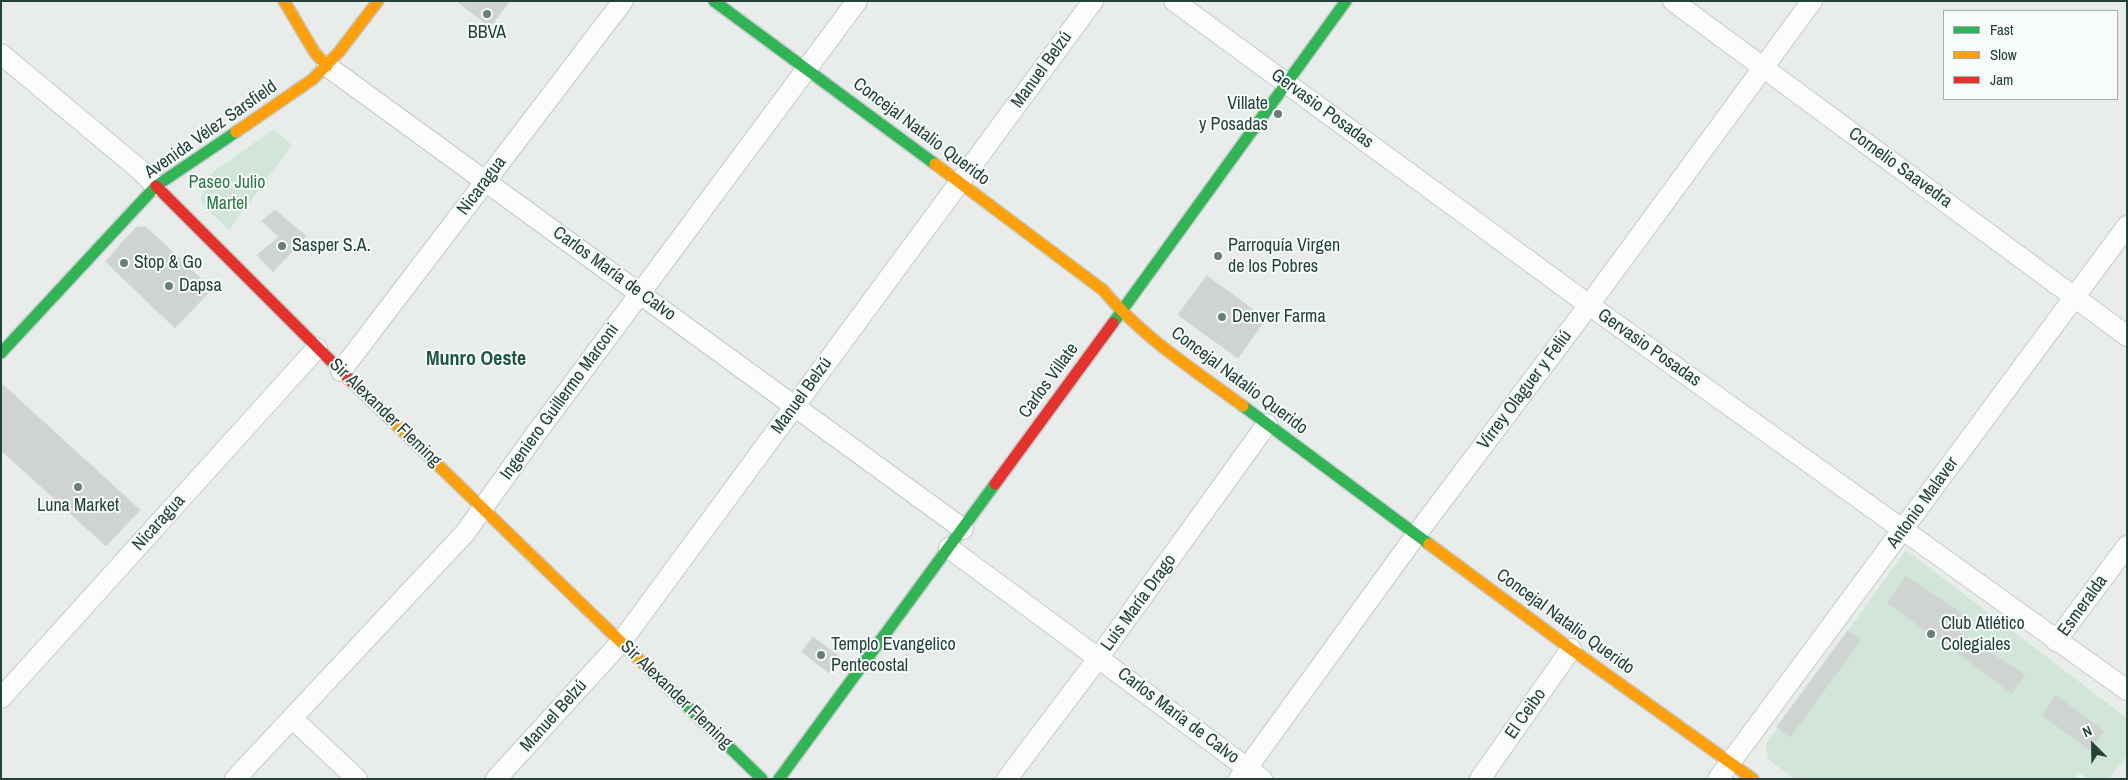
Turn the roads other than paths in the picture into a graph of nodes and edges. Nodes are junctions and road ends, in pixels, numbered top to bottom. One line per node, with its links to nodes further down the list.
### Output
1 (284, 1): 12 (street, Carlos María de Calvo)
2 (378, 1): 12 (street, Avenida Vélez Sarsfield)
3 (623, 1): 16 (street, Nicaragua)
4 (714, 1): 14 (street, Concejal Natalio Querido)
5 (857, 1): 14 (street, Ingeniero Guillermo Marconi)
6 (1093, 1): 17 (street, Manuel Belzú)
7 (1174, 1): 15 (street, Gervasio Posadas)
8 (1346, 1): 15 (street, Carlos Villate)
9 (1674, 1): 13 (street, Cornelio Saavedra)
10 (1812, 1): 13 (street, Virrey Olaguer y Feliú)
11 (1, 54): 18 (street, Sir Alexander Fleming)
12 (328, 66): 16 (street, Carlos María de Calvo); 18 (street, Avenida Vélez Sarsfield)
13 (1764, 67): 21 (street, Cornelio Saavedra); 22 (street, Virrey Olaguer y Feliú)
14 (807, 68): 17 (street, Concejal Natalio Querido); 20 (street, Ingeniero Guillermo Marconi)
15 (1286, 83): 22 (street, Gervasio Posadas); 23 (street, Carlos Villate)
16 (486, 182): 20 (street, Carlos María de Calvo); 27 (street, Nicaragua)
17 (960, 182): 23 (street, Concejal Natalio Querido); 28 (street, Manuel Belzú)
18 (156, 186): 25 (street, Sir Alexander Fleming); 26 (street, Avenida Vélez Sarsfield)
19 (2127, 226): 21 (street, Antonio Malaver)
20 (640, 293): 28 (street, Carlos María de Calvo); 30 (street, Ingeniero Guillermo Marconi)
21 (2075, 297): 24 (street, Cornelio Saavedra); 32 (street, Antonio Malaver)
22 (1589, 305): 32 (street, Gervasio Posadas); 33 (street, Virrey Olaguer y Feliú)
23 (1121, 312): 29 (street, Concejal Natalio Querido); 31 (street, Carlos Villate)
24 (2127, 336)
25 (317, 348): 27 (street, Sir Alexander Fleming); 41 (street, Nicaragua)
26 (1, 353)
27 (341, 371): 30 (street, Sir Alexander Fleming)
28 (794, 407): 31 (street, Carlos María de Calvo); 37 (street, Manuel Belzú)
29 (1267, 424): 33 (street, Concejal Natalio Querido); 39 (street, Luis María Drago)
30 (482, 508): 37 (street, Sir Alexander Fleming); 42 (street, Ingeniero Guillermo Marconi)
31 (962, 529): 35 (street, Carlos Villate)
32 (1903, 530): 36 (street, Gervasio Posadas); 43 (street, Antonio Malaver)
33 (1416, 535): 38 (street, Concejal Natalio Querido); 44 (street, Virrey Olaguer y Feliú)
34 (2127, 546): 36 (street, Esmeralda)
35 (949, 548): 39 (street, Carlos María de Calvo); 49 (street, Carlos Villate)
36 (2056, 641): 40 (street, Gervasio Posadas)
37 (621, 642): 47 (street, Manuel Belzú); 48 (street, Sir Alexander Fleming)
38 (1571, 649): 43 (street, Concejal Natalio Querido); 51 (street, El Ceibo)
39 (1099, 657): 44 (street, Carlos María de Calvo); 50 (street, Luis María Drago)
40 (2127, 690)
41 (1, 698)
42 (292, 718): 45 (street, Ingeniero Guillermo Marconi); 46 (street)
43 (1731, 762): 52 (street, Antonio Malaver); 53 (street, Concejal Natalio Querido)
44 (1250, 775)
45 (235, 779)
46 (357, 779)
47 (496, 779)
48 (762, 779)
49 (779, 779)
50 (1007, 779)
51 (1480, 779)
52 (1718, 779)
53 (1753, 779)

